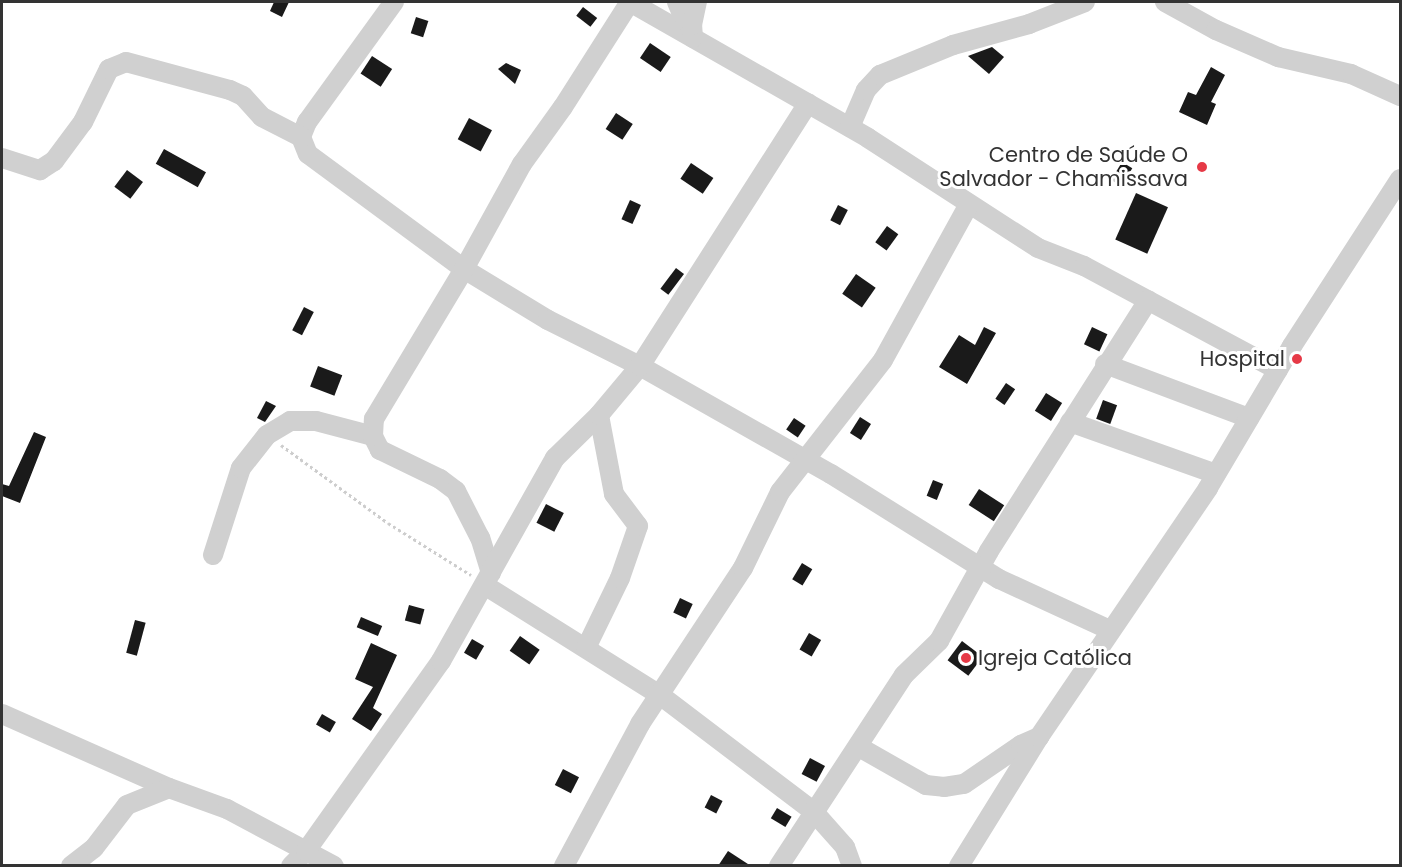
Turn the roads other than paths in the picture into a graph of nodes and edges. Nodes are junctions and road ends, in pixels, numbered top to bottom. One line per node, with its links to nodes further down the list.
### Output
1 (394, 2): 11 (street)
2 (630, 2): 7 (street); 15 (street)
3 (677, 2): 7 (street)
4 (697, 2): 7 (street)
5 (1085, 2): 10 (street)
6 (1166, 2): 8 (street)
7 (693, 32): 9 (street)
8 (1401, 96)
9 (808, 104): 10 (street); 18 (street)
10 (850, 127): 14 (street)
11 (301, 137): 12 (street); 15 (street)
12 (2, 158)
13 (1401, 179): 19 (street)
14 (969, 204): 16 (street); 24 (street)
15 (464, 269): 18 (street); 23 (street)
16 (1148, 300): 17 (street); 19 (street)
17 (1105, 364): 21 (street); 22 (street)
18 (640, 366): 20 (street); 24 (street)
19 (1278, 370): 21 (street)
20 (599, 415): 28 (street); 30 (street)
21 (1249, 418): 25 (street)
22 (1070, 422): 25 (street); 27 (street)
23 (373, 436): 26 (street); 28 (street)
24 (804, 461): 27 (street); 31 (street)
25 (1216, 474): 29 (street)
26 (213, 555)
27 (980, 568): 29 (street); 34 (street)
28 (488, 580): 30 (street); 37 (street)
29 (1110, 630): 33 (street)
30 (586, 648): 31 (street)
31 (660, 695): 36 (street); 41 (street)
32 (2, 714): 35 (street)
33 (1039, 737): 34 (street); 44 (street)
34 (859, 747): 36 (street)
35 (169, 788): 37 (street); 38 (street)
36 (813, 812): 42 (street); 43 (street)
37 (306, 851): 39 (street); 40 (street)
38 (71, 866)
39 (291, 866)
40 (334, 866)
41 (564, 866)
42 (779, 866)
43 (852, 866)
44 (958, 866)

